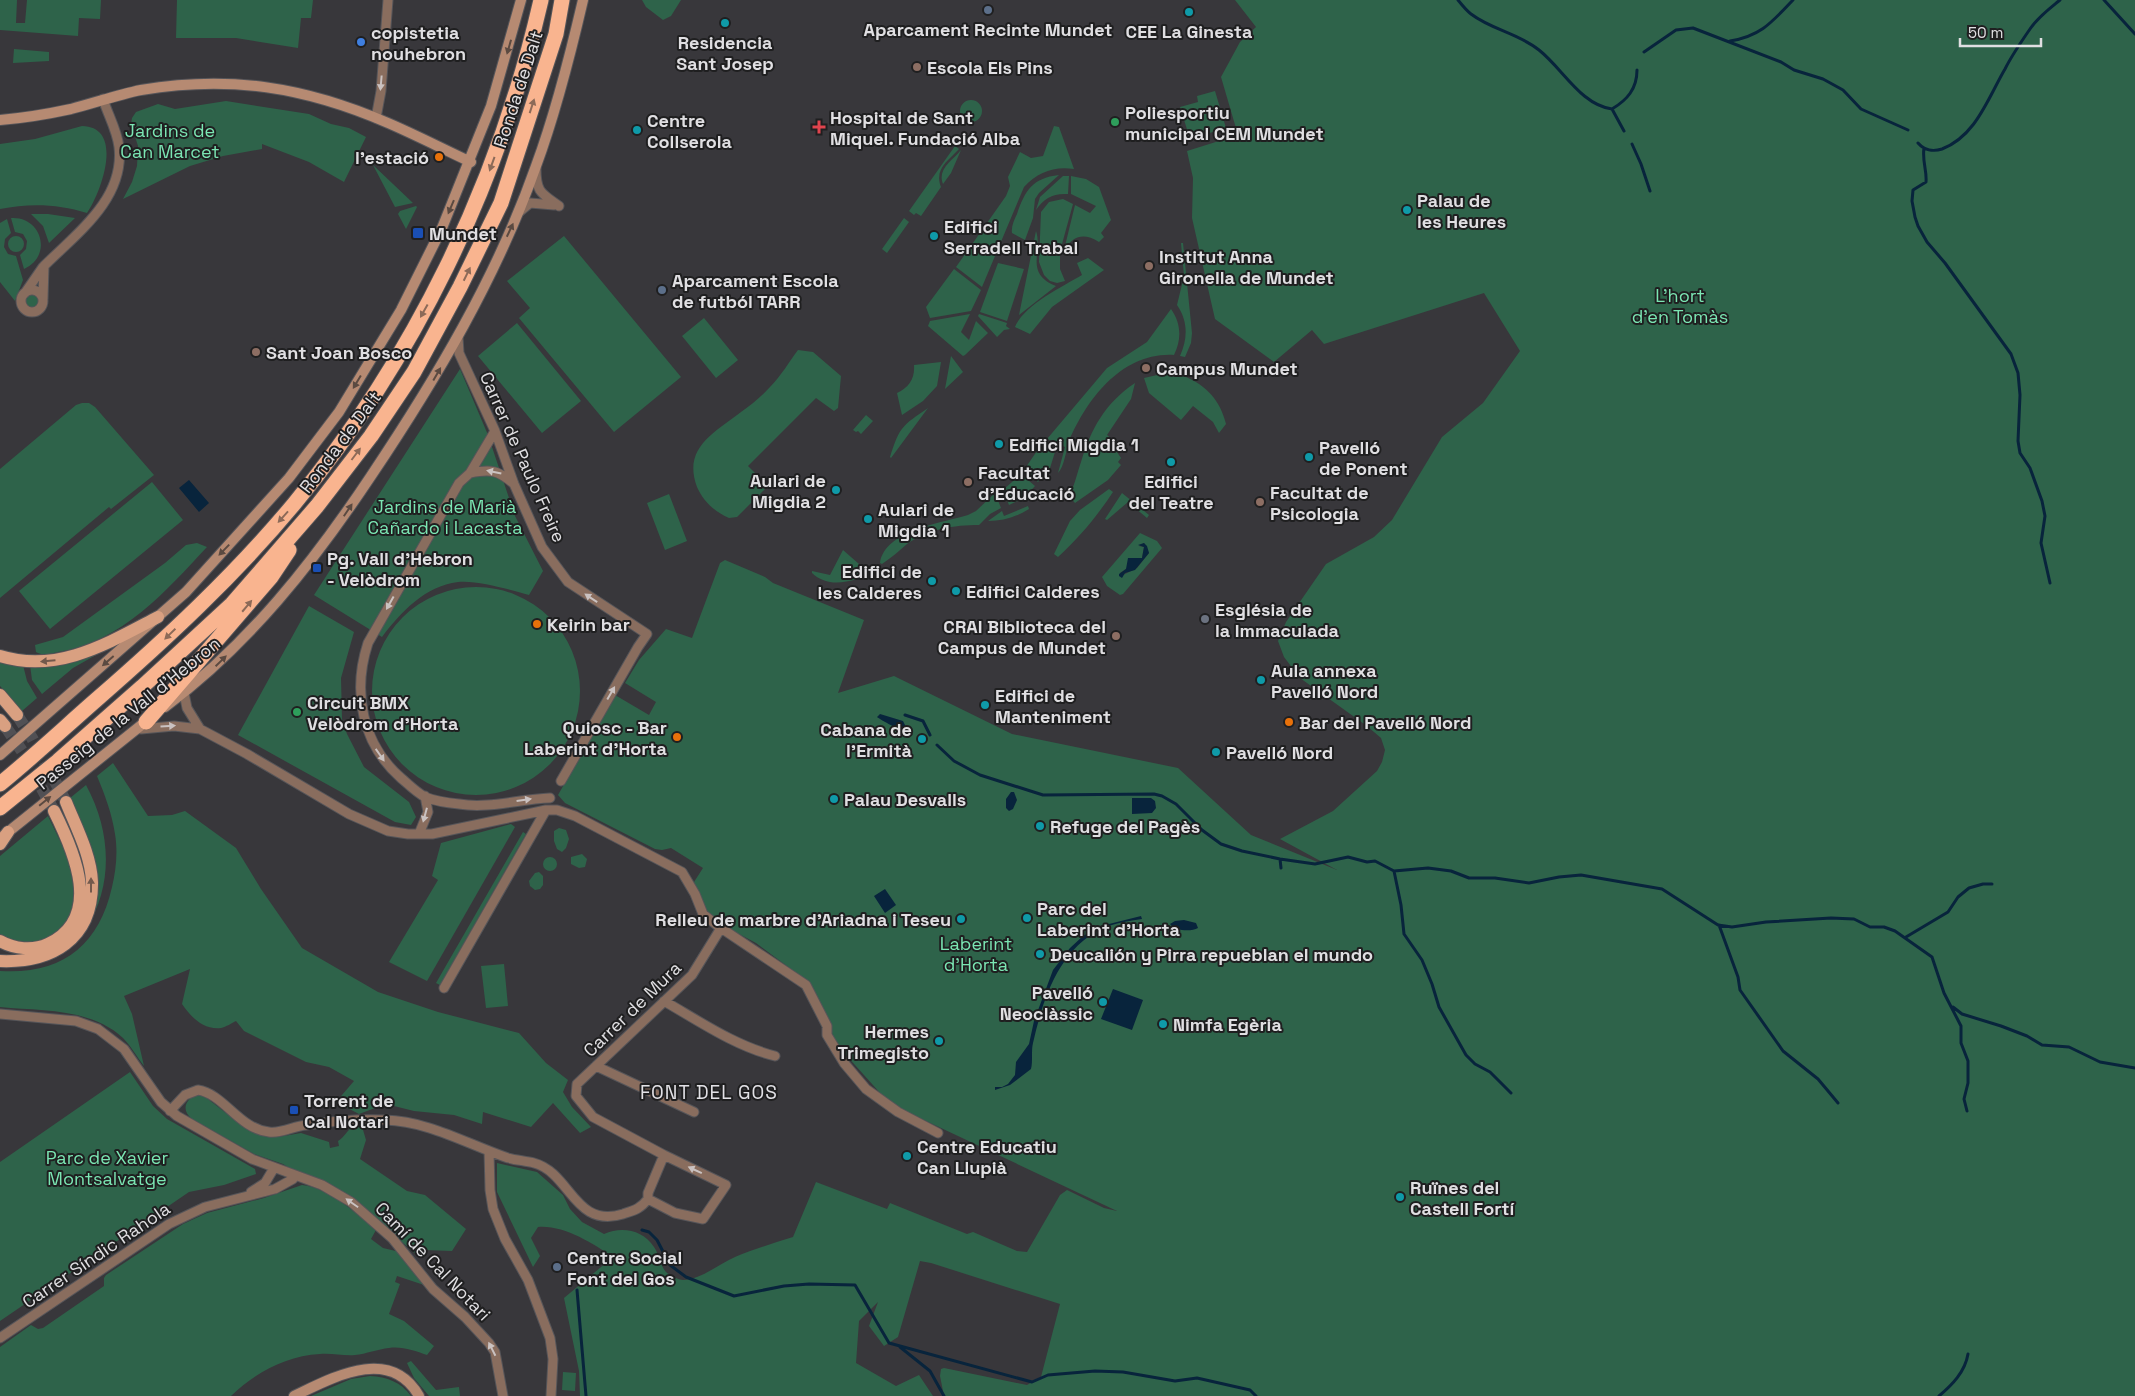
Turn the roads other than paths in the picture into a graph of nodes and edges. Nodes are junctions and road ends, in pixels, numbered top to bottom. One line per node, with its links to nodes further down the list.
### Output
1 (388, 0): 7 (street, one-way to 7)
2 (521, 0): 9 (street, one-way to 9)
3 (541, 0): 29 (highway, Ronda de Dalt, one-way to 29)
4 (562, 0): 19 (highway, Ronda de Dalt, one-way to 4)
5 (583, 0): 10 (street, Passeig de la Vall d'Hebron)
6 (103, 99): 7 (street); 8 (street); 12 (street)
7 (376, 118): 9 (street)
8 (0, 120)
9 (470, 162): 20 (street, one-way to 20)
10 (536, 166): 11 (street, Passeig de la Vall d'Hebron); 11 (street)
11 (518, 213): 15 (street, Passeig de la Vall d'Hebron, one-way to 11)
12 (44, 266): 13 (street); 14 (street)
13 (24, 293): 14 (street); 14 (street)
14 (43, 299)
15 (458, 337): 16 (street, Carrer de Paulo Freire); 22 (street, Passeig de la Vall d'Hebron, one-way to 15)
16 (495, 431): 17 (street); 18 (street, Carrer de Paulo Freire)
17 (470, 473): 18 (street, one-way to 17); 30 (street, one-way to 30)
18 (514, 484): 28 (street, Carrer de Paulo Freire, one-way to 18)
19 (321, 500): 25 (highway, one-way to 19); 33 (highway, Ronda de Dalt)
20 (158, 618): 21 (main road, one-way to 21); 27 (street, one-way to 27)
21 (0, 656)
22 (184, 693): 25 (street, Passeig de la Vall d'Hebron); 26 (street)
23 (0, 696): 24 (main road)
24 (17, 715)
25 (141, 725): 26 (street, one-way to 26); 37 (street, Passeig de la Vall d'Hebron, one-way to 25)
26 (203, 730): 36 (street)
27 (0, 755)
28 (561, 781)
29 (0, 784)
30 (425, 796): 31 (street, one-way to 31); 36 (street, one-way to 36)
31 (550, 798)
32 (66, 802): 41 (main road, one-way to 32)
33 (0, 808)
34 (546, 810): 36 (street); 39 (street); 42 (street)
35 (54, 811): 40 (main road)
36 (419, 834)
37 (4, 835): 38 (main road)
38 (0, 844)
39 (721, 928): 43 (street, Carrer de Mura); 49 (street)
40 (0, 941)
41 (0, 961)
42 (444, 988)
43 (664, 1001): 45 (street); 46 (street, Carrer de Mura)
44 (0, 1014): 47 (street, Camí de Cal Notari)
45 (775, 1056)
46 (596, 1066): 48 (street); 51 (street, Carrer de Mura)
47 (170, 1111): 50 (street); 52 (street, Camí de Cal Notari)
48 (694, 1112)
49 (938, 1133)
50 (489, 1151): 55 (street); 60 (street)
51 (664, 1155): 55 (street); 55 (street, one-way to 51)
52 (274, 1168): 53 (street, Camí de Cal Notari); 54 (street, Carrer Síndic Rahola)
53 (295, 1175): 54 (street, Carrer Síndic Rahola); 59 (street, Camí de Cal Notari, one-way to 53)
54 (242, 1196): 56 (street, Carrer Síndic Rahola)
55 (648, 1199)
56 (0, 1338)
57 (294, 1396): 58 (street)
58 (419, 1396)
59 (503, 1396)
60 (552, 1396)

